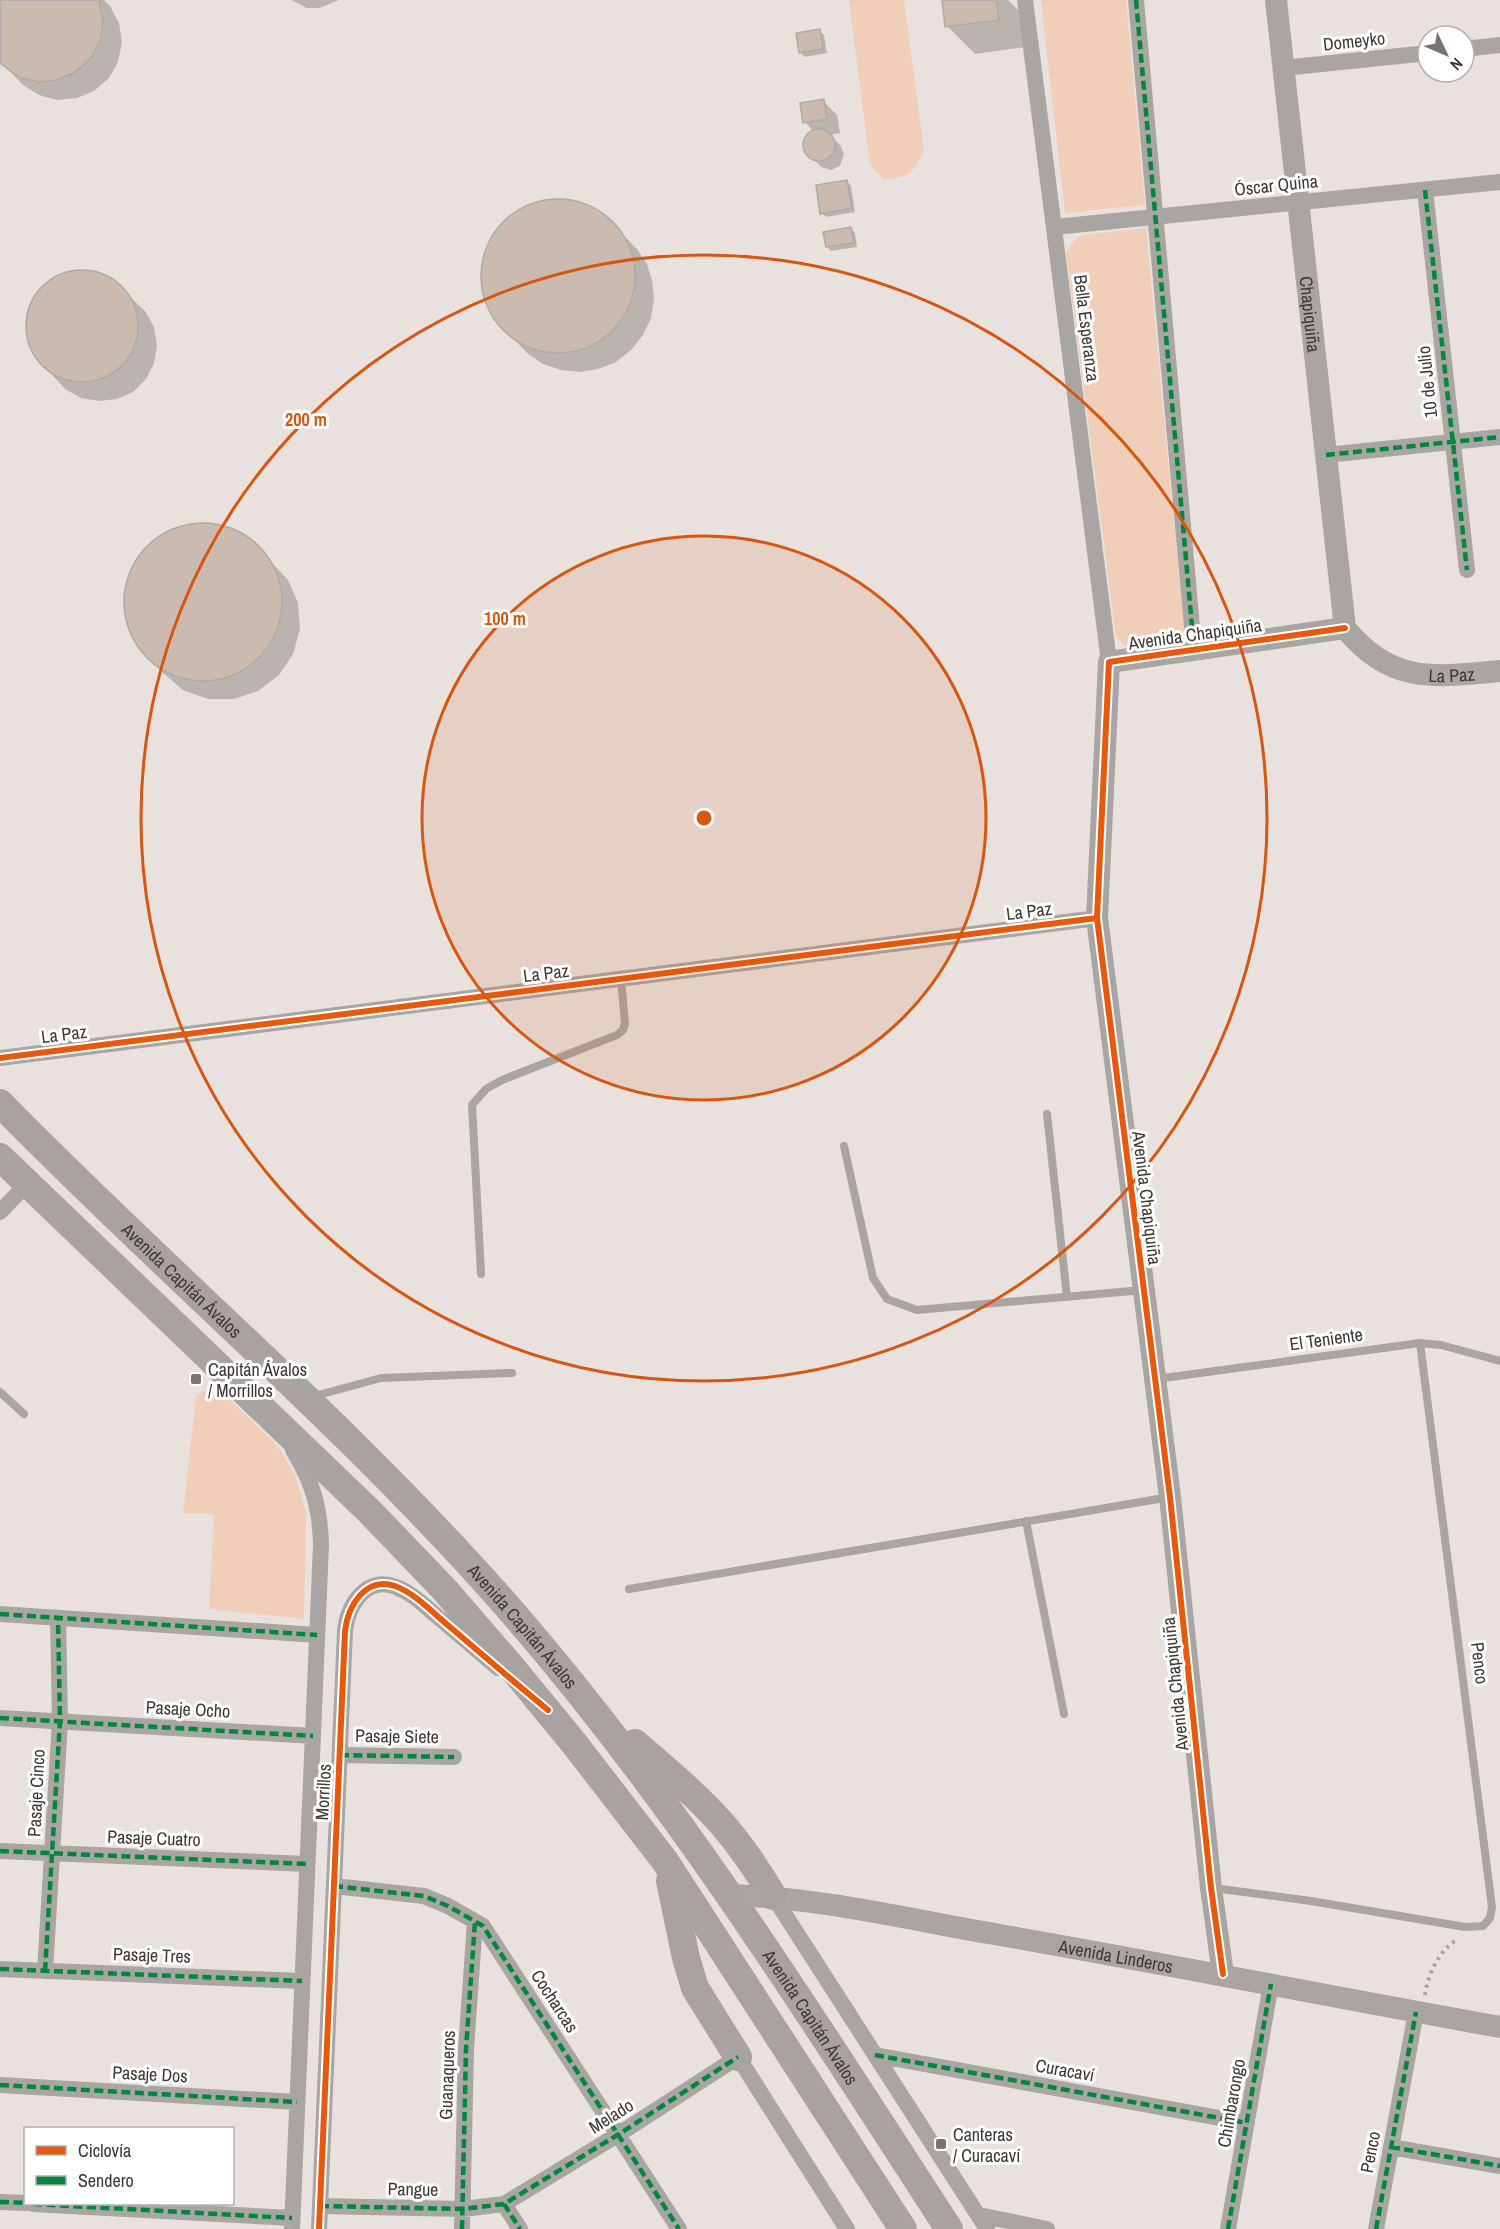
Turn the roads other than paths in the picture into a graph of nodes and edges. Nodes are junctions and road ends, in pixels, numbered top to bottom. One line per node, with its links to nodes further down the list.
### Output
1 (1025, 0): 12 (street, Bella Esperanza)
2 (1136, 0): 11 (street)
3 (1276, 0): 7 (street, Chapiquiña)
4 (1500, 45): 5 (street)
5 (1476, 48)
6 (1416, 54): 7 (street, Domeyko)
7 (1283, 68): 10 (street, Chapiquiña)
8 (1500, 182): 9 (street, Óscar Quina)
9 (1425, 189): 10 (street, Óscar Quina); 14 (street, 10 de Julio)
10 (1298, 202): 11 (street, Óscar Quina); 15 (street, Chapiquiña)
11 (1155, 217): 12 (street, Óscar Quina); 18 (street)
12 (1055, 227): 19 (street, Bella Esperanza)
13 (1500, 437): 14 (street)
14 (1453, 442): 15 (street); 16 (street, 10 de Julio)
15 (1326, 455): 17 (street, Chapiquiña)
16 (1467, 570)
17 (1345, 628): 18 (street, Avenida Chapiquiña); 20 (street, La Paz)
18 (1194, 649): 19 (street, Avenida Chapiquiña)
19 (1109, 662): 21 (street, Avenida Chapiquiña)
20 (1500, 671)
21 (1097, 918): 22 (street, La Paz); 32 (street, Avenida Chapiquiña)
22 (621, 978): 23 (street, La Paz); 31 (lane)
23 (0, 1058)
24 (0, 1103): 39 (highway, Avenida Capitán Ávalos)
25 (1047, 1114): 33 (lane)
26 (843, 1146): 33 (lane)
27 (0, 1157): 29 (highway, Avenida Capitán Ávalos)
28 (0, 1166): 29 (lane)
29 (27, 1184): 30 (street); 40 (highway, Avenida Capitán Ávalos)
30 (0, 1212)
31 (481, 1275)
32 (1144, 1290): 33 (lane); 37 (street, Avenida Chapiquiña)
33 (1067, 1297)
34 (1420, 1343): 35 (lane, El Teniente); 37 (lane, El Teniente); 61 (lane, Penco)
35 (1500, 1360)
36 (512, 1373): 39 (lane)
37 (1155, 1379): 42 (street, Avenida Chapiquiña)
38 (0, 1392): 41 (lane)
39 (307, 1398): 48 (highway, Avenida Capitán Ávalos)
40 (264, 1411): 47 (street, Morrillos); 49 (highway, Avenida Capitán Ávalos)
41 (24, 1414)
42 (1170, 1497): 43 (lane); 61 (street, Avenida Chapiquiña)
43 (1026, 1521): 44 (lane); 50 (lane)
44 (629, 1589)
45 (0, 1614): 46 (street)
46 (58, 1618): 47 (street); 52 (street, Pasaje Cinco)
47 (317, 1635): 53 (street, Morrillos)
48 (583, 1696): 62 (highway, Avenida Capitán Ávalos); 63 (highway)
49 (548, 1710): 54 (street, Morrillos); 58 (highway, Avenida Capitán Ávalos)
50 (1064, 1714)
51 (0, 1718): 52 (street, Pasaje Ocho)
52 (60, 1721): 53 (street, Pasaje Ocho); 57 (street, Pasaje Cinco)
53 (313, 1736): 59 (street, Morrillos)
54 (339, 1755): 55 (street, Pasaje Siete); 60 (street, Morrillos)
55 (454, 1757)
56 (0, 1851): 57 (street, Pasaje Cuatro)
57 (52, 1853): 59 (street, Pasaje Cuatro); 66 (street, Pasaje Cinco)
58 (665, 1862): 62 (highway); 73 (highway); 93 (highway, Avenida Capitán Ávalos)
59 (307, 1864): 68 (street, Morrillos)
60 (334, 1886): 64 (street, Cocharcas); 84 (street, Morrillos)
61 (1211, 1888): 67 (street, Avenida Chapiquiña)
62 (731, 1895): 63 (street, Avenida Linderos); 94 (highway, Avenida Capitán Ávalos)
63 (773, 1896): 67 (street, Avenida Linderos); 72 (street, Avenida Capitán Ávalos)
64 (475, 1922): 77 (street, Cocharcas); 85 (street, Guanaqueros)
65 (0, 1969): 66 (street, Pasaje Tres)
66 (45, 1971): 68 (street, Pasaje Tres)
67 (1223, 1974): 69 (street, Avenida Linderos)
68 (302, 1981): 75 (street, Morrillos)
69 (1271, 1984): 70 (street, Avenida Linderos); 76 (street, Chimbarongo)
70 (1419, 2012): 71 (street, Avenida Linderos); 78 (street, Penco)
71 (1500, 2027)
72 (875, 2055): 76 (street, Curacaví); 86 (street, Avenida Capitán Ávalos)
73 (738, 2057): 77 (street, Melado); 92 (street)
74 (0, 2085): 75 (street, Pasaje Dos)
75 (297, 2102): 87 (street, Morrillos)
76 (1247, 2123): 96 (street, Chimbarongo)
77 (619, 2134): 82 (street, Melado); 91 (street, Cocharcas)
78 (1391, 2146): 79 (street); 97 (street, Penco)
79 (1500, 2166)
80 (0, 2202): 81 (street)
81 (24, 2203)
82 (504, 2204): 85 (street, Pangue); 90 (street)
83 (47, 2205): 87 (street)
84 (320, 2206): 85 (street, Pangue); 88 (street, Morrillos)
85 (463, 2209): 89 (street, Guanaqueros)
86 (983, 2222): 95 (street)
87 (292, 2223)
88 (319, 2229)
89 (462, 2229)
90 (520, 2229)
91 (679, 2229)
92 (847, 2229)
93 (903, 2229)
94 (949, 2229)
95 (1047, 2229)
96 (1228, 2229)
97 (1376, 2229)

